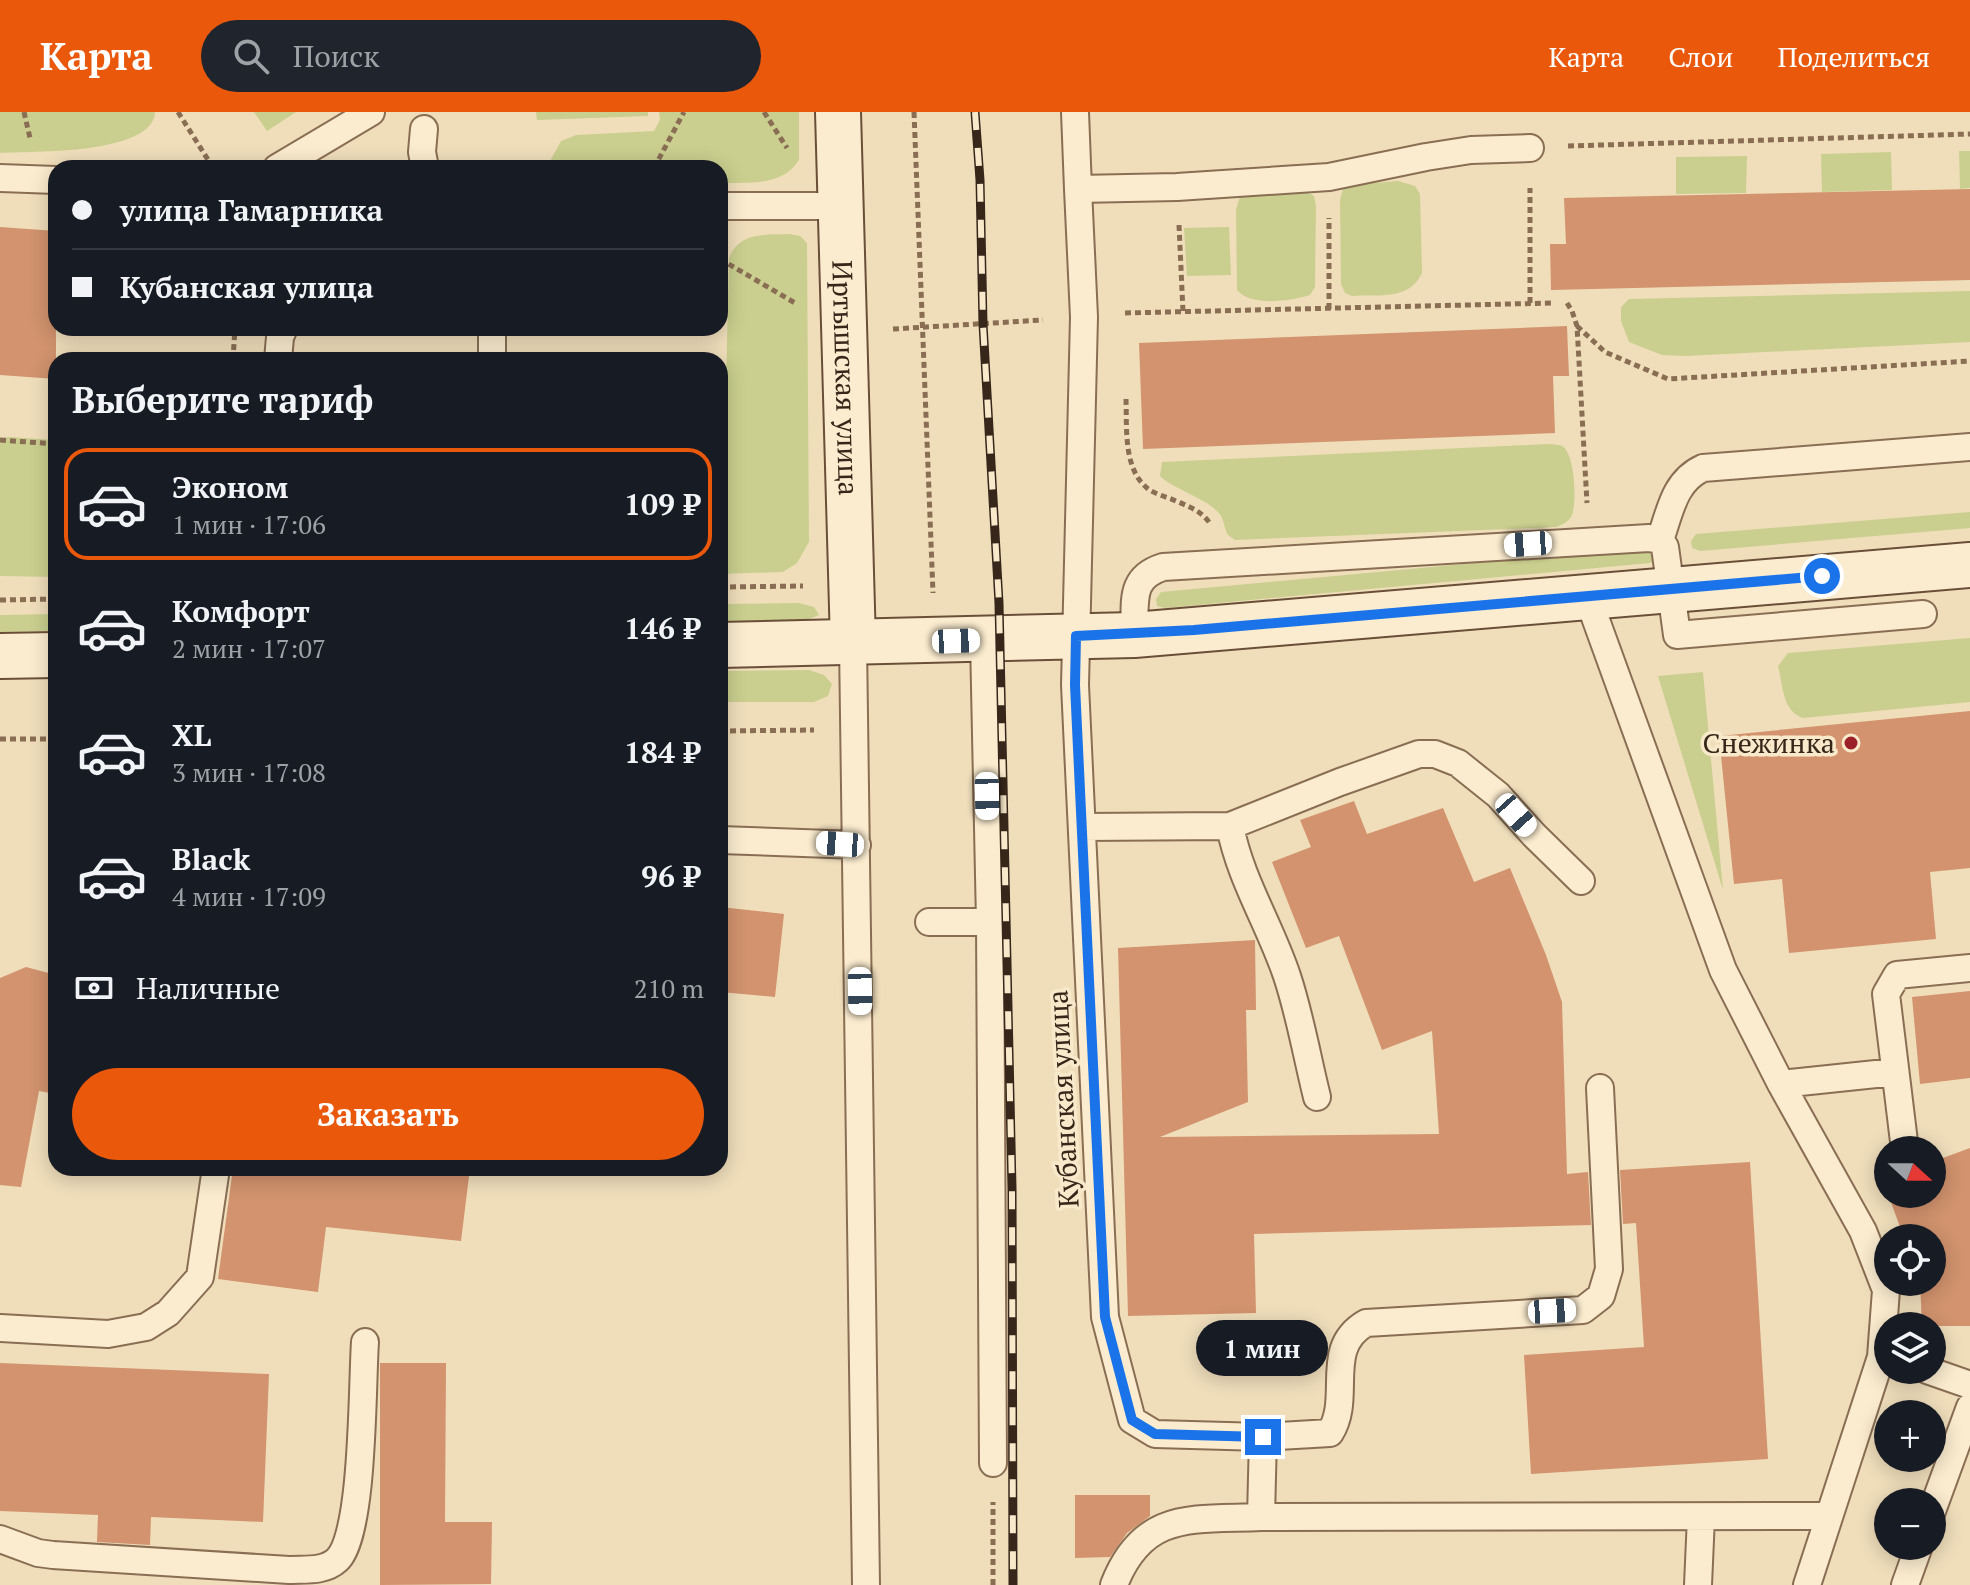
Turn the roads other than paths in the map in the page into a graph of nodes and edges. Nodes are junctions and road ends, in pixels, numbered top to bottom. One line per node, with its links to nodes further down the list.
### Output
1 (371, 112): 6 (lane)
2 (838, 112): 12 (main road, Иртышская улица)
3 (1075, 112): 10 (lane, Кубанская улица)
4 (424, 129): 7 (lane)
5 (1530, 148): 10 (lane)
6 (290, 160)
7 (424, 160)
8 (0, 178): 9 (lane)
9 (48, 180)
10 (1078, 189): 20 (lane, Кубанская улица)
11 (728, 206): 12 (lane)
12 (841, 206): 22 (main road, Иртышская улица)
13 (1970, 447): 14 (lane)
14 (1660, 540): 16 (lane); 19 (lane)
15 (1970, 565): 16 (main road)
16 (1670, 588): 17 (main road); 18 (lane)
17 (1588, 598): 19 (main road); 35 (lane)
18 (1923, 614)
19 (1134, 635): 20 (main road)
20 (1076, 636): 21 (main road); 27 (lane, Кубанская улица)
21 (984, 640): 22 (main road); 32 (lane)
22 (853, 643): 23 (main road); 29 (lane)
23 (728, 645)
24 (48, 655): 25 (main road)
25 (0, 656)
26 (1230, 826): 27 (lane); 30 (lane); 37 (lane)
27 (1082, 827): 47 (lane, Кубанская улица)
28 (728, 840): 29 (lane)
29 (857, 845): 55 (lane)
30 (1581, 881)
31 (929, 922): 32 (lane)
32 (990, 922): 48 (lane)
33 (1970, 968): 34 (lane)
34 (1895, 1072): 35 (lane); 38 (lane)
35 (1781, 1084): 40 (lane)
36 (1600, 1088): 47 (lane, Кубанская улица)
37 (1317, 1097)
38 (1903, 1136)
39 (215, 1176): 41 (lane)
40 (1885, 1312)
41 (0, 1328)
42 (365, 1342): 53 (lane)
43 (1946, 1377): 45 (lane)
44 (1875, 1384): 50 (lane)
45 (1970, 1385)
46 (1970, 1407): 49 (lane)
47 (1263, 1437): 51 (lane)
48 (993, 1463)
49 (1940, 1488)
50 (1828, 1516): 52 (lane); 58 (lane)
51 (1261, 1517): 52 (lane); 56 (lane)
52 (1701, 1517): 57 (lane)
53 (0, 1539)
54 (1914, 1560): 59 (lane)
55 (866, 1585)
56 (1114, 1585)
57 (1698, 1585)
58 (1807, 1585)
59 (1905, 1585)

